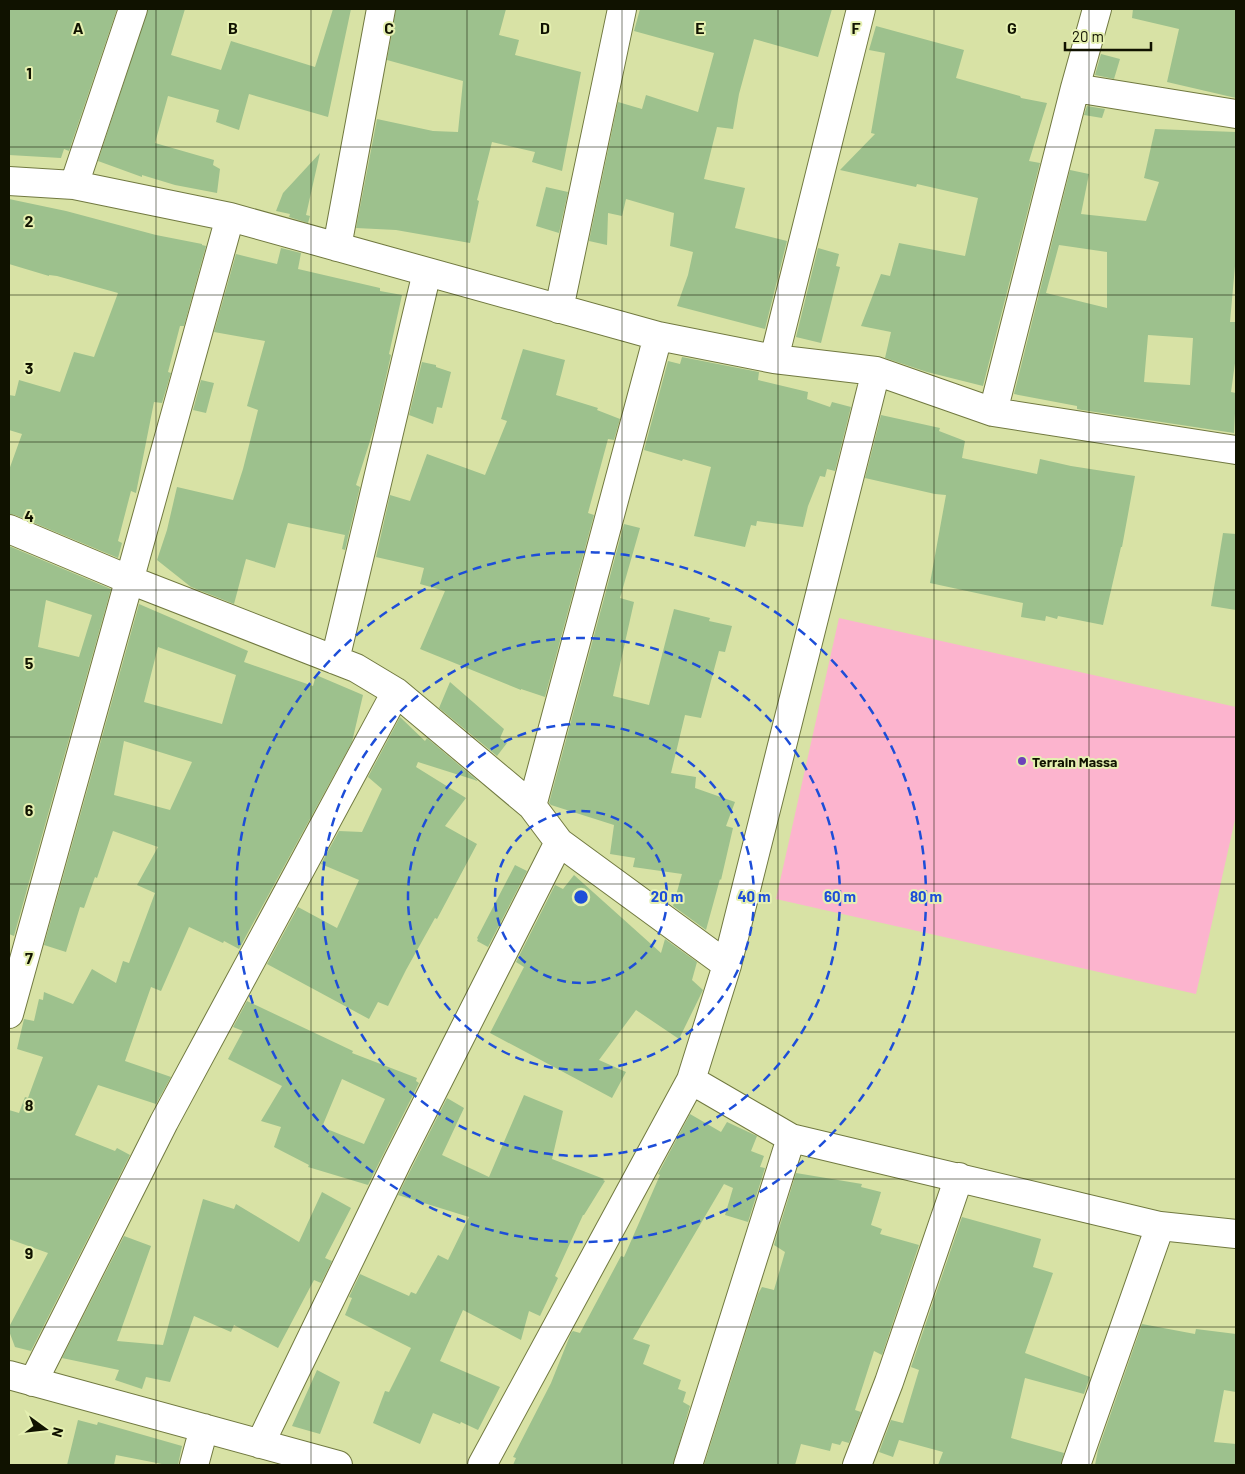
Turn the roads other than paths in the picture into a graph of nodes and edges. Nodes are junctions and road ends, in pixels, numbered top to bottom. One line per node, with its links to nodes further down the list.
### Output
1 (133, 9): 9 (street)
2 (381, 9): 11 (street)
3 (622, 9): 13 (street)
4 (861, 9): 15 (street)
5 (1097, 9): 6 (street)
6 (1075, 88): 7 (street); 17 (street)
7 (1236, 114)
8 (9, 181): 9 (street)
9 (74, 185): 10 (street)
10 (230, 217): 11 (street); 20 (street)
11 (337, 247): 12 (street)
12 (427, 272): 13 (street); 21 (street)
13 (559, 309): 14 (street)
14 (658, 336): 15 (street); 23 (street)
15 (774, 359): 16 (street)
16 (876, 371): 17 (street); 25 (street)
17 (993, 412): 18 (street)
18 (1236, 450)
19 (9, 529): 20 (street)
20 (130, 580): 21 (street); 26 (street)
21 (335, 660): 22 (street)
22 (396, 692): 23 (street); 32 (street)
23 (532, 806): 24 (street)
24 (560, 842): 25 (street); 34 (street)
25 (727, 964): 27 (street)
26 (9, 1014)
27 (691, 1080): 28 (street); 37 (street)
28 (791, 1138): 29 (street); 38 (street)
29 (960, 1177): 30 (street); 39 (street)
30 (1160, 1226): 31 (street); 40 (street)
31 (1236, 1234)
32 (21, 1378): 33 (street)
33 (204, 1428): 34 (street); 35 (street)
34 (260, 1444): 36 (street)
35 (194, 1465)
36 (338, 1465)
37 (482, 1465)
38 (688, 1465)
39 (857, 1465)
40 (1076, 1465)

